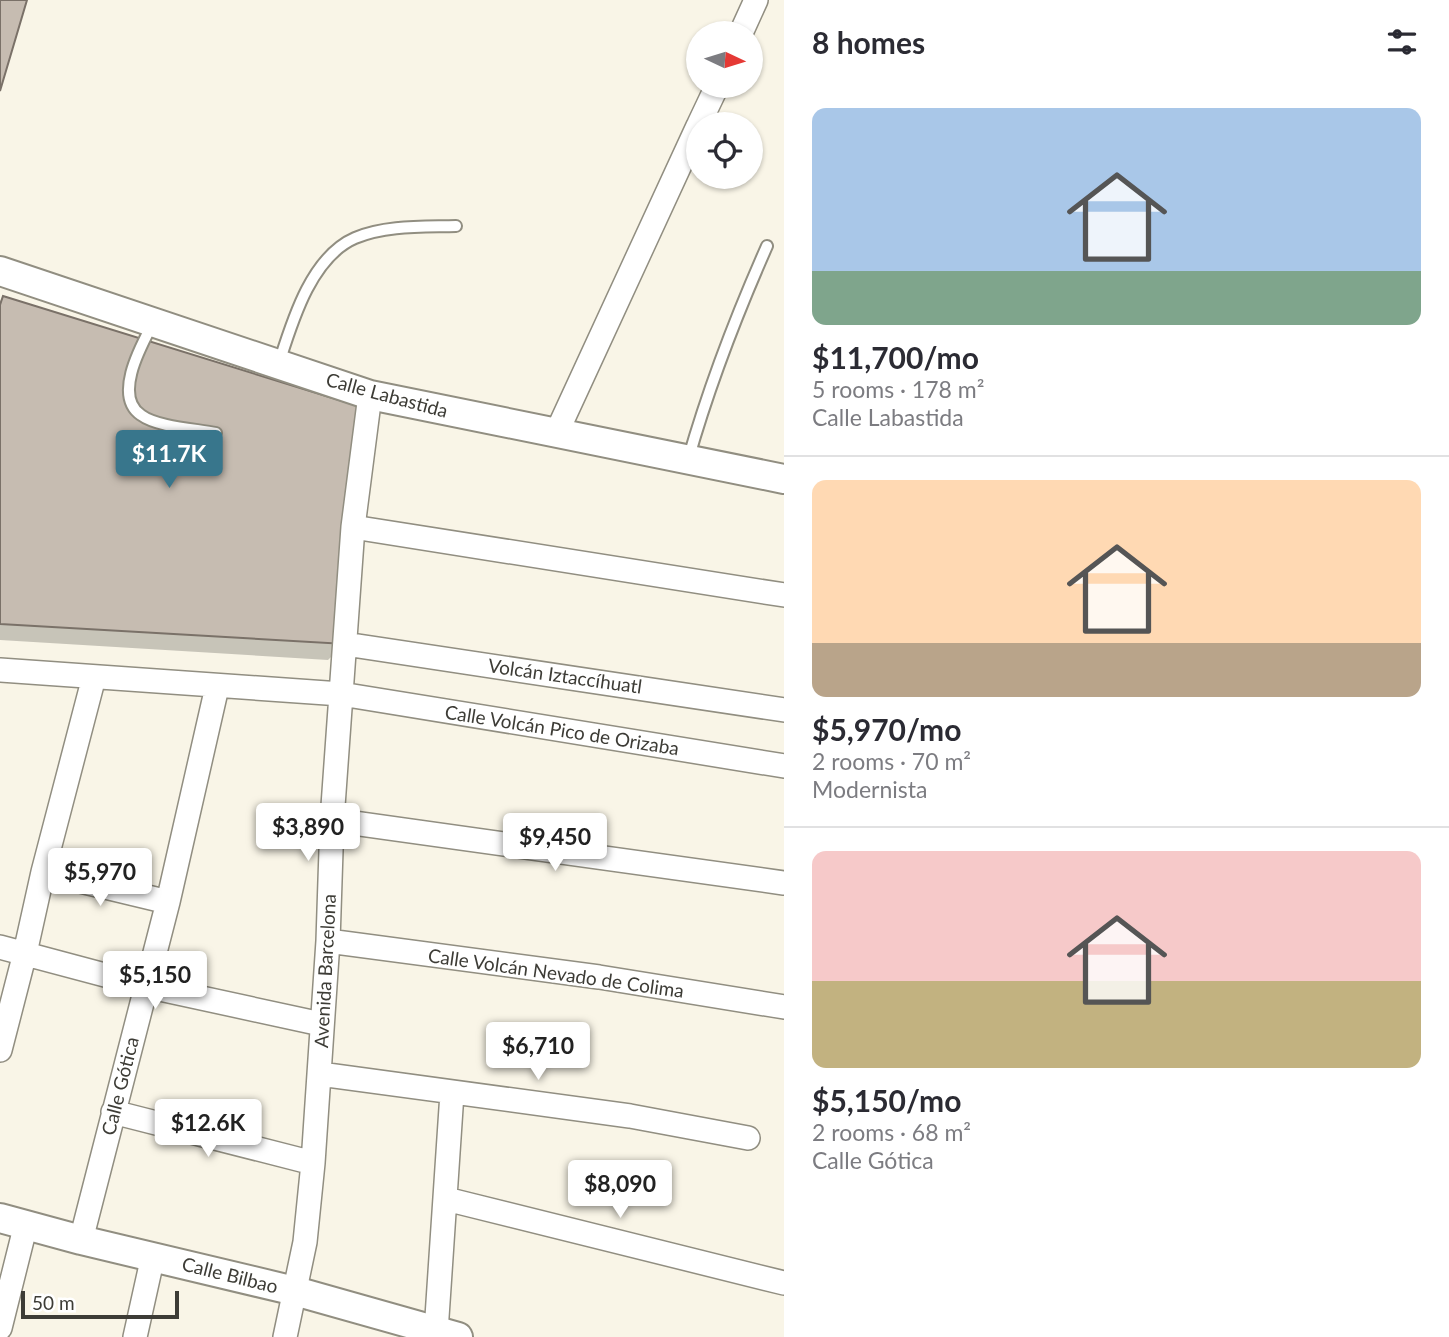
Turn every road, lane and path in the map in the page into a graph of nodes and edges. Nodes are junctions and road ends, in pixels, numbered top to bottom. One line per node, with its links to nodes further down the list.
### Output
1 (756, 0): 2 (street)
2 (746, 21)
3 (686, 153): 11 (street)
4 (456, 226): 8 (lane)
5 (767, 246): 12 (lane)
6 (0, 271): 7 (street, Calle Labastida)
7 (153, 322): 8 (street, Calle Labastida); 10 (lane)
8 (279, 364): 9 (street, Calle Labastida)
9 (370, 395): 11 (street, Calle Labastida); 14 (street, Avenida Barcelona)
10 (216, 433)
11 (556, 434): 12 (street, Calle Labastida)
12 (688, 460): 13 (street, Calle Labastida)
13 (784, 479)
14 (353, 527): 15 (street); 16 (street, Avenida Barcelona)
15 (784, 595)
16 (345, 644): 20 (street, Avenida Barcelona); 21 (street, Volcán Iztaccíhuatl)
17 (0, 670): 18 (street, Calle Volcán Pico de Orizaba)
18 (94, 677): 19 (street, Calle Volcán Pico de Orizaba); 24 (street)
19 (217, 687): 20 (street, Calle Volcán Pico de Orizaba); 26 (street, Calle Gótica)
20 (341, 694): 22 (street, Calle Volcán Pico de Orizaba); 23 (street, Avenida Barcelona)
21 (784, 710)
22 (784, 766)
23 (332, 820): 25 (street); 27 (street, Avenida Barcelona)
24 (43, 872): 26 (street); 29 (street)
25 (784, 883)
26 (168, 902): 30 (street, Calle Gótica)
27 (328, 941): 31 (street, Calle Volcán Nevado de Colima); 32 (street, Avenida Barcelona)
28 (0, 947): 29 (street)
29 (25, 953): 30 (street); 33 (street)
30 (146, 986): 32 (street); 36 (street, Calle Gótica)
31 (784, 1007)
32 (321, 1024): 34 (street, Avenida Barcelona)
33 (0, 1050)
34 (320, 1074): 35 (street); 38 (street, Avenida Barcelona)
35 (452, 1093): 37 (street); 39 (street)
36 (113, 1112): 38 (street); 41 (street, Calle Gótica)
37 (748, 1138)
38 (313, 1163): 44 (street, Avenida Barcelona)
39 (446, 1199): 43 (street); 46 (street)
40 (13, 1221): 41 (street, Calle Bilbao); 45 (street)
41 (81, 1240): 42 (street, Calle Bilbao)
42 (153, 1256): 44 (street, Calle Bilbao); 47 (street)
43 (784, 1283)
44 (295, 1291): 46 (street, Calle Bilbao); 48 (street, Avenida Barcelona)
45 (0, 1328)
46 (447, 1334)
47 (135, 1337)
48 (285, 1337)

